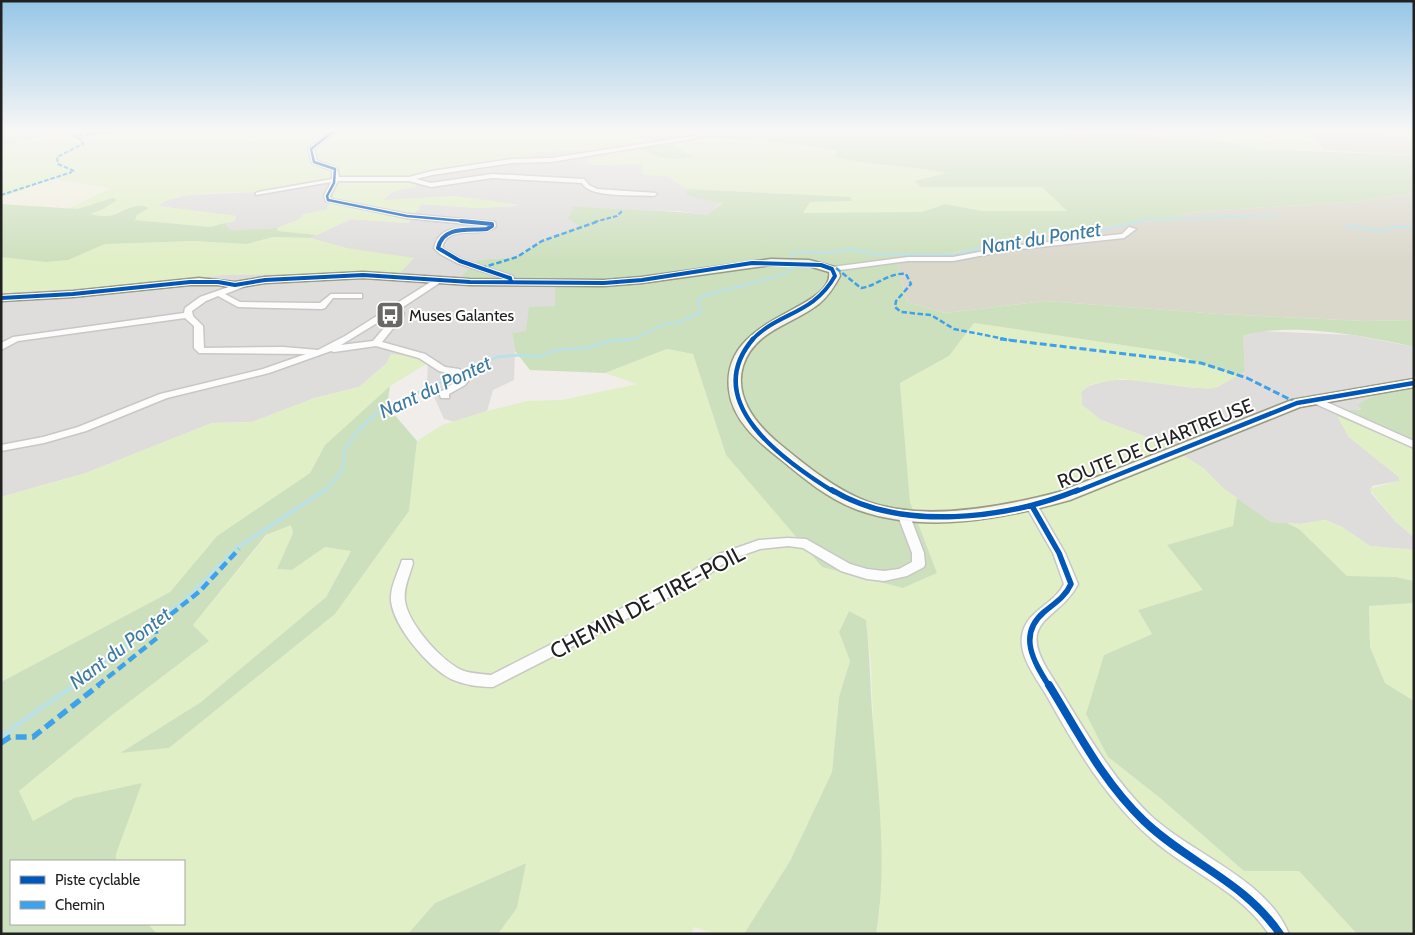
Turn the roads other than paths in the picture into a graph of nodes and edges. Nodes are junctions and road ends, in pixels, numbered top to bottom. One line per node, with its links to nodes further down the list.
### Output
1 (334, 174): 6 (street)
2 (427, 174): 5 (street)
3 (496, 174): 4 (street)
4 (492, 176): 5 (street); 8 (street)
5 (408, 179): 6 (street)
6 (335, 180): 7 (street); 14 (street)
7 (258, 194)
8 (654, 194)
9 (1132, 229): 10 (street)
10 (832, 269): 14 (main road); 29 (main road, ROUTE DE CHARTREUSE)
11 (440, 280): 13 (main road); 14 (main road); 18 (street)
12 (229, 281): 13 (main road); 15 (street); 17 (main road)
13 (247, 281): 15 (street)
14 (511, 282)
15 (218, 293): 16 (street); 19 (street)
16 (359, 296)
17 (1, 298)
18 (395, 308): 20 (street); 22 (street)
19 (189, 315): 21 (street); 22 (street)
20 (376, 343): 22 (street); 24 (street)
21 (1, 347)
22 (321, 352): 27 (street)
23 (1414, 383): 25 (main road, ROUTE DE CHARTREUSE)
24 (471, 386)
25 (1313, 399): 26 (street); 28 (main road, ROUTE DE CHARTREUSE)
26 (1414, 444)
27 (1, 448)
28 (1032, 506): 29 (main road, ROUTE DE CHARTREUSE); 31 (street)
29 (904, 516): 30 (street, CHEMIN DE TIRE-POIL)
30 (408, 563)
31 (1280, 934)

